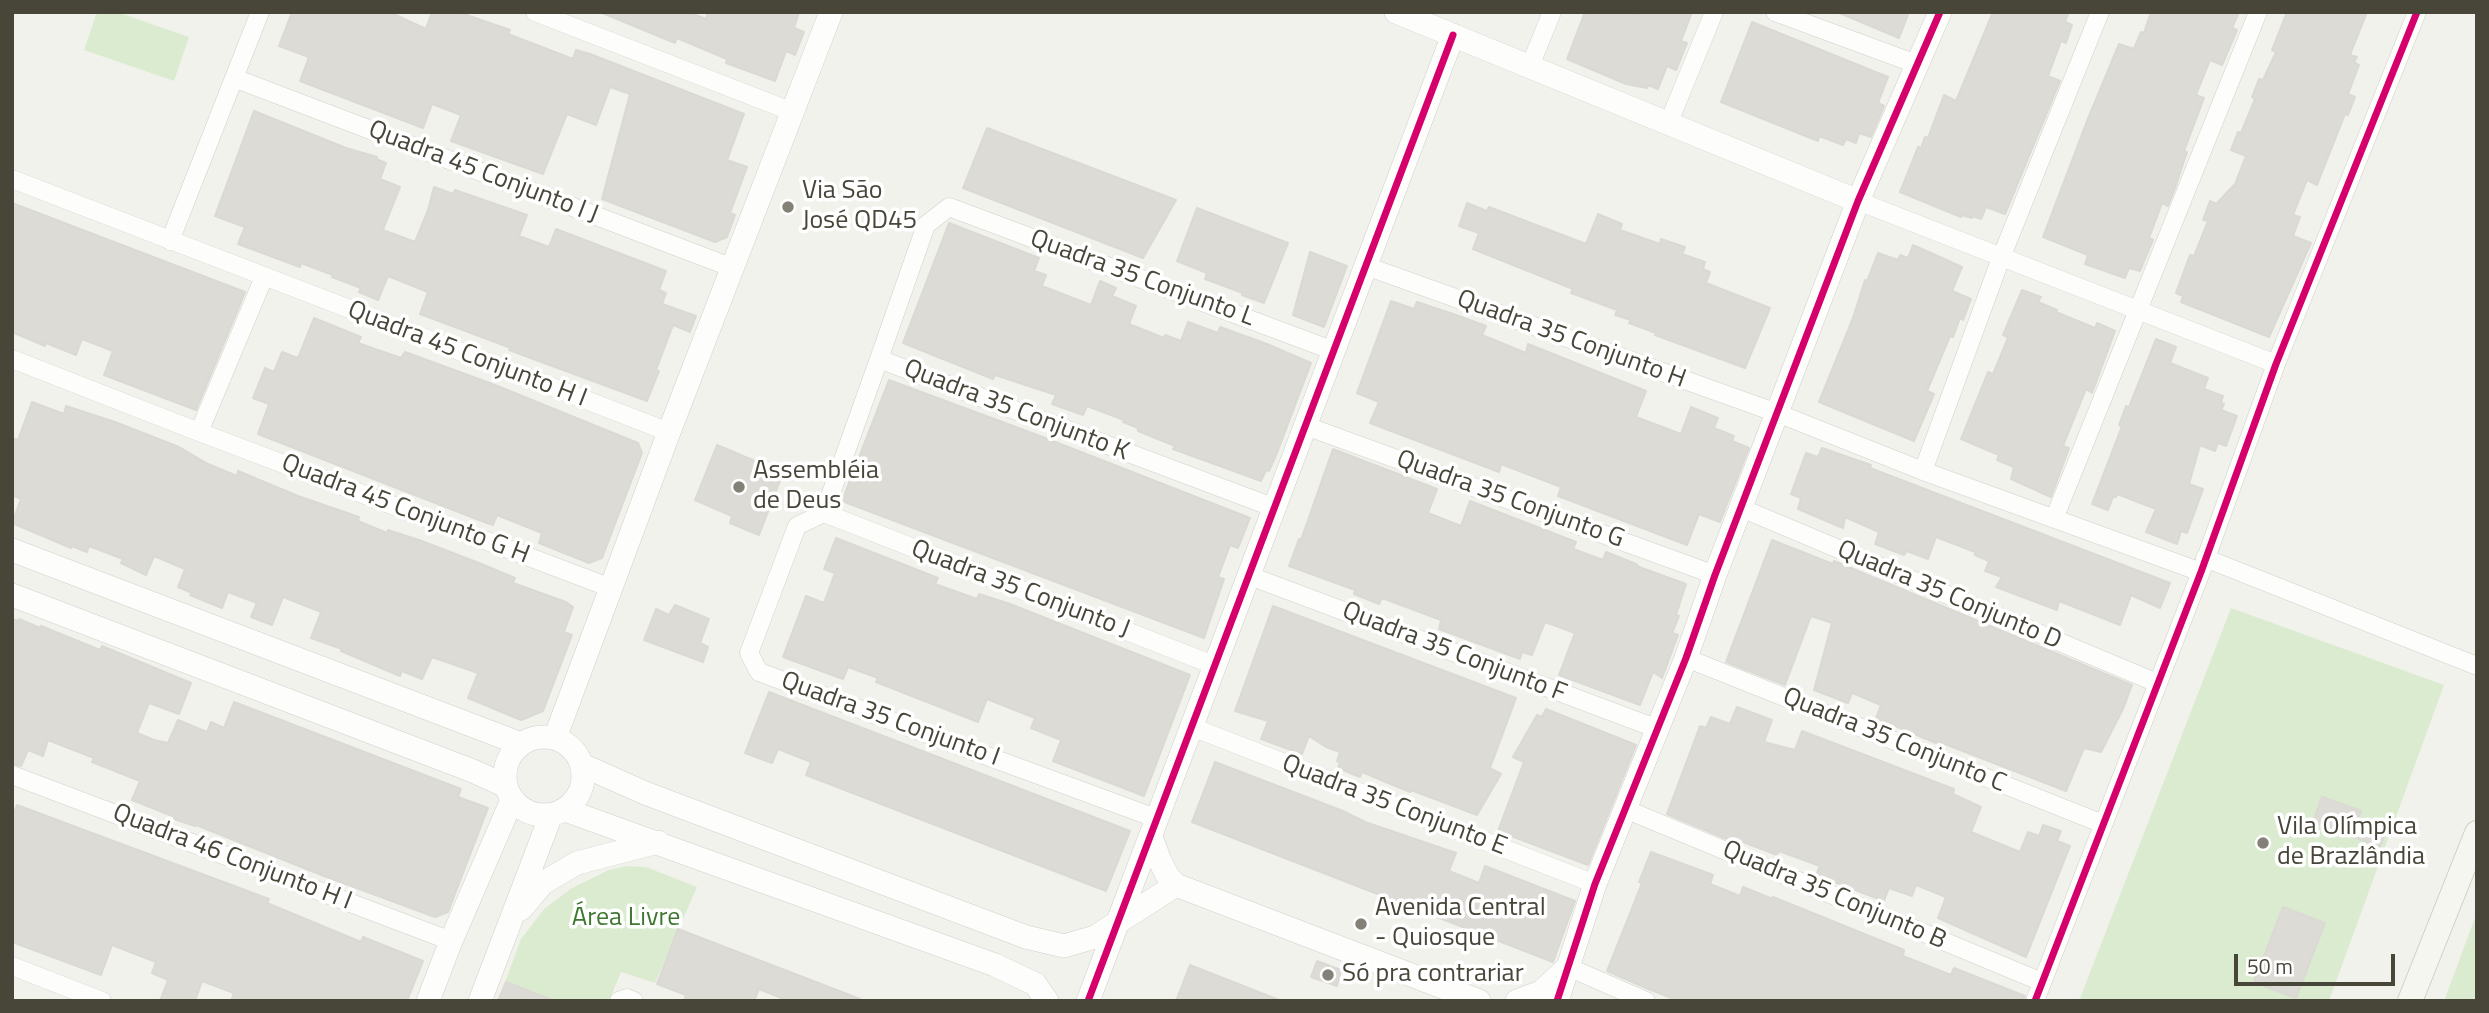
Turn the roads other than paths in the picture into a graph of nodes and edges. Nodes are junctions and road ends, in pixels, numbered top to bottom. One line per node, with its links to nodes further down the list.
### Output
1 (260, 12): 15 (street)
2 (535, 12): 16 (street)
3 (831, 12): 16 (street)
4 (1396, 12): 12 (street)
5 (1552, 12): 14 (street)
6 (1714, 12): 17 (street)
7 (1775, 12): 13 (street)
8 (1940, 12): 13 (street)
9 (2100, 12): 22 (street)
10 (2258, 12): 26 (street)
11 (2417, 12): 30 (street)
12 (1453, 35): 14 (street); 23 (street)
13 (1919, 65): 19 (street)
14 (1530, 66): 17 (street)
15 (234, 78): 21 (street); 24 (street, Quadra 45 Conjunto I J)
16 (793, 112): 24 (street)
17 (1669, 122): 19 (street)
18 (12, 179): 21 (street, Quadra 45 Conjunto H I)
19 (1858, 201): 22 (street); 31 (street)
20 (949, 207): 27 (street, Quadra 35 Conjunto L); 29 (street, Quadra 35 Conjunto K)
21 (170, 241): 25 (street, Quadra 45 Conjunto H I)
22 (2001, 258): 26 (street); 35 (street)
23 (1366, 266): 27 (street); 31 (street, Quadra 35 Conjunto H)
24 (733, 268): 34 (street)
25 (264, 277): 33 (street); 34 (street, Quadra 45 Conjunto H I)
26 (2139, 311): 30 (street); 39 (street)
27 (1334, 351): 32 (street)
28 (12, 359): 33 (street, Quadra 45 Conjunto G H)
29 (878, 359): 36 (street, Quadra 35 Conjunto K); 38 (street)
30 (2276, 364): 41 (street)
31 (1777, 413): 35 (street, Quadra 35 Conjunto H); 37 (street)
32 (1306, 426): 36 (street); 42 (street, Quadra 35 Conjunto G)
33 (199, 432): 44 (street, Quadra 45 Conjunto G H)
34 (669, 432): 44 (street)
35 (1923, 471): 39 (street, Quadra 35 Conjunto H)
36 (1275, 508): 43 (street)
37 (1741, 509): 42 (street); 49 (street, Quadra 35 Conjunto D)
38 (824, 513): 47 (street, Quadra 35 Conjunto J); 60 (street, Quadra 35 Conjunto I)
39 (2054, 519): 41 (street, Quadra 35 Conjunto H)
40 (12, 550): 53 (street)
41 (2203, 565): 48 (street, Quadra 35 Conjunto H); 49 (street)
42 (1714, 575): 46 (street)
43 (1250, 576): 47 (street); 51 (street, Quadra 35 Conjunto F)
44 (611, 588): 52 (street)
45 (12, 595): 56 (street)
46 (1686, 658): 51 (street); 59 (street, Quadra 35 Conjunto C)
47 (1216, 666): 50 (street)
48 (2477, 666)
49 (2157, 683): 59 (street)
50 (1192, 727): 60 (street); 63 (street, Quadra 35 Conjunto E)
51 (1658, 729): 57 (street)
52 (555, 738): 53 (street); 54 (street)
53 (521, 744): 56 (street)
54 (582, 765): 58 (street); 65 (street)
55 (12, 775): 69 (street, Quadra 46 Conjunto H I)
56 (509, 793): 58 (street); 69 (street)
57 (1625, 809): 63 (street); 72 (street, Quadra 35 Conjunto B)
58 (558, 813): 62 (street); 67 (street)
59 (2102, 824): 72 (street)
60 (1155, 828): 64 (street); 66 (street)
61 (2477, 833): 83 (main road)
62 (658, 842): 67 (street); 68 (street)
63 (1595, 884): 71 (street)
64 (1176, 885): 66 (street); 78 (street)
65 (915, 895): 66 (street); 68 (street)
66 (1120, 919): 77 (street)
67 (510, 922): 75 (street)
68 (899, 930): 76 (street)
69 (451, 942): 74 (street)
70 (12, 967): 73 (street)
71 (1568, 967): 79 (street); 80 (street); 81 (street)
72 (2042, 982): 82 (street)
73 (102, 1001)
74 (428, 1001)
75 (480, 1001)
76 (1047, 1001)
77 (1088, 1001)
78 (1479, 1001)
79 (1517, 1001)
80 (1557, 1001)
81 (1646, 1001)
82 (2035, 1001)
83 (2410, 1001)

